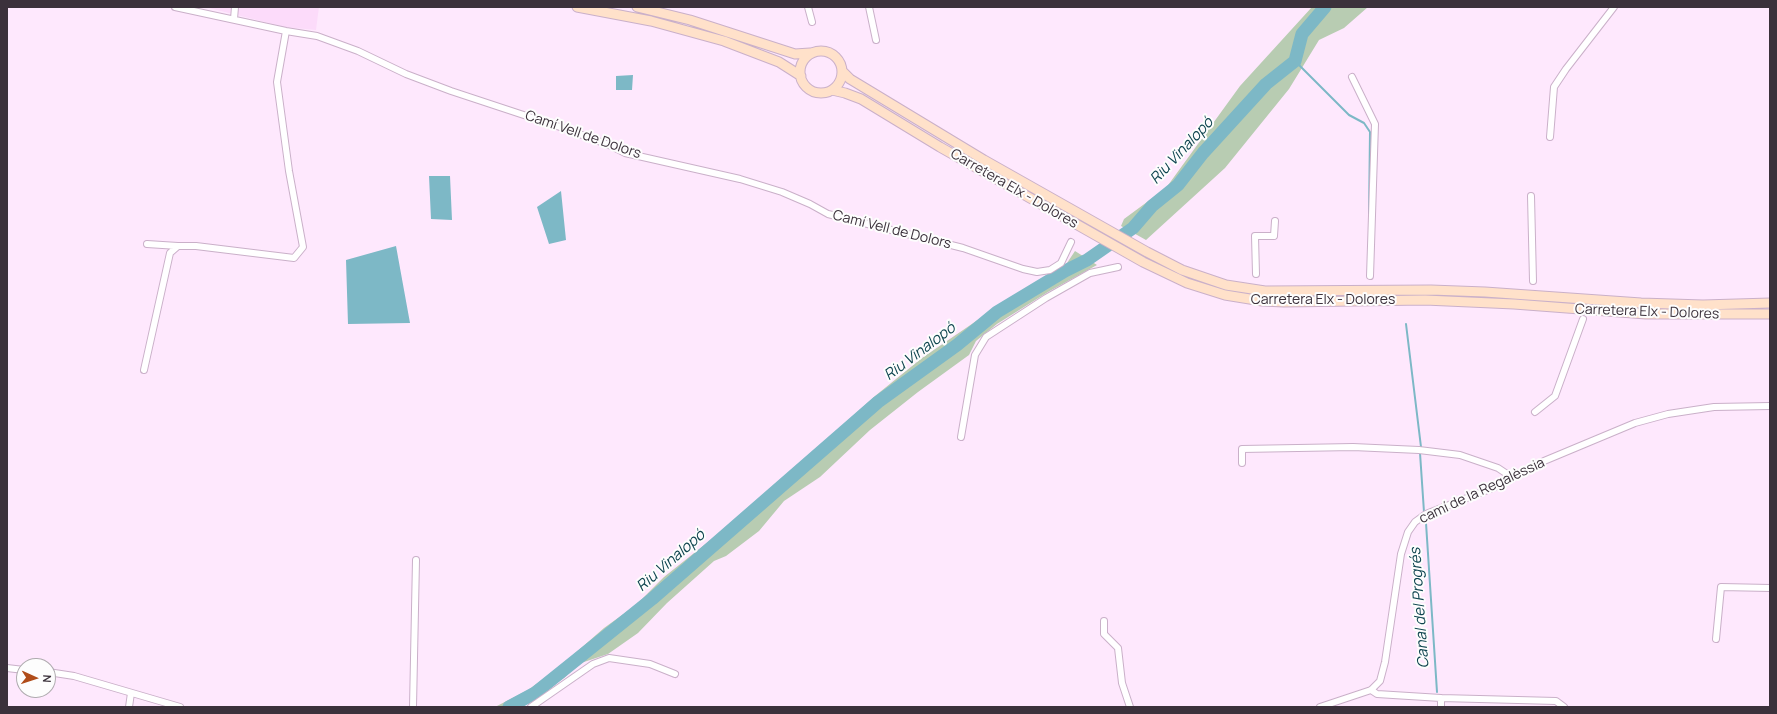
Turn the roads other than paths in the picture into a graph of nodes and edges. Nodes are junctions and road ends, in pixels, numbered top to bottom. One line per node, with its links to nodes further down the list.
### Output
1 (175, 7): 8 (street, Camí Vell de Dolors)
2 (235, 7): 8 (street)
3 (577, 7): 14 (main road)
4 (636, 7): 12 (main road)
5 (808, 7): 9 (street)
6 (869, 7): 11 (street)
7 (1614, 7): 17 (street)
8 (234, 19): 10 (street, Camí Vell de Dolors)
9 (812, 22)
10 (286, 31): 20 (street, Camí Vell de Dolors); 22 (street)
11 (876, 40)
12 (810, 53): 13 (main road); 14 (main road)
13 (843, 72): 16 (main road); 27 (main road, Carretera Elx - Dolores)
14 (801, 76): 16 (main road)
15 (1352, 77): 25 (street)
16 (832, 90): 28 (main road, Carretera Elx - Dolores)
17 (1550, 137)
18 (1532, 196): 26 (street)
19 (1275, 221): 24 (street)
20 (1071, 242)
21 (147, 244): 22 (street)
22 (178, 246): 30 (street)
23 (1118, 267): 33 (street)
24 (1256, 274)
25 (1370, 276)
26 (1533, 281)
27 (1770, 303)
28 (1770, 314)
29 (1583, 320): 32 (street)
30 (144, 370)
31 (1770, 406): 35 (street, camí de la Regalèssia)
32 (1535, 412)
33 (961, 437)
34 (1242, 463): 35 (street)
35 (1513, 478): 42 (street, camí de la Regalèssia)
36 (416, 560): 47 (street)
37 (1770, 588): 39 (street)
38 (1104, 621): 49 (street)
39 (1716, 639)
40 (56, 673): 43 (street)
41 (675, 674): 48 (street)
42 (1371, 690): 44 (street); 50 (street)
43 (131, 693): 45 (street); 46 (street)
44 (1441, 698): 51 (street); 52 (street)
45 (129, 707)
46 (180, 707)
47 (413, 707)
48 (531, 707)
49 (1130, 707)
50 (1320, 707)
51 (1441, 707)
52 (1564, 707)

